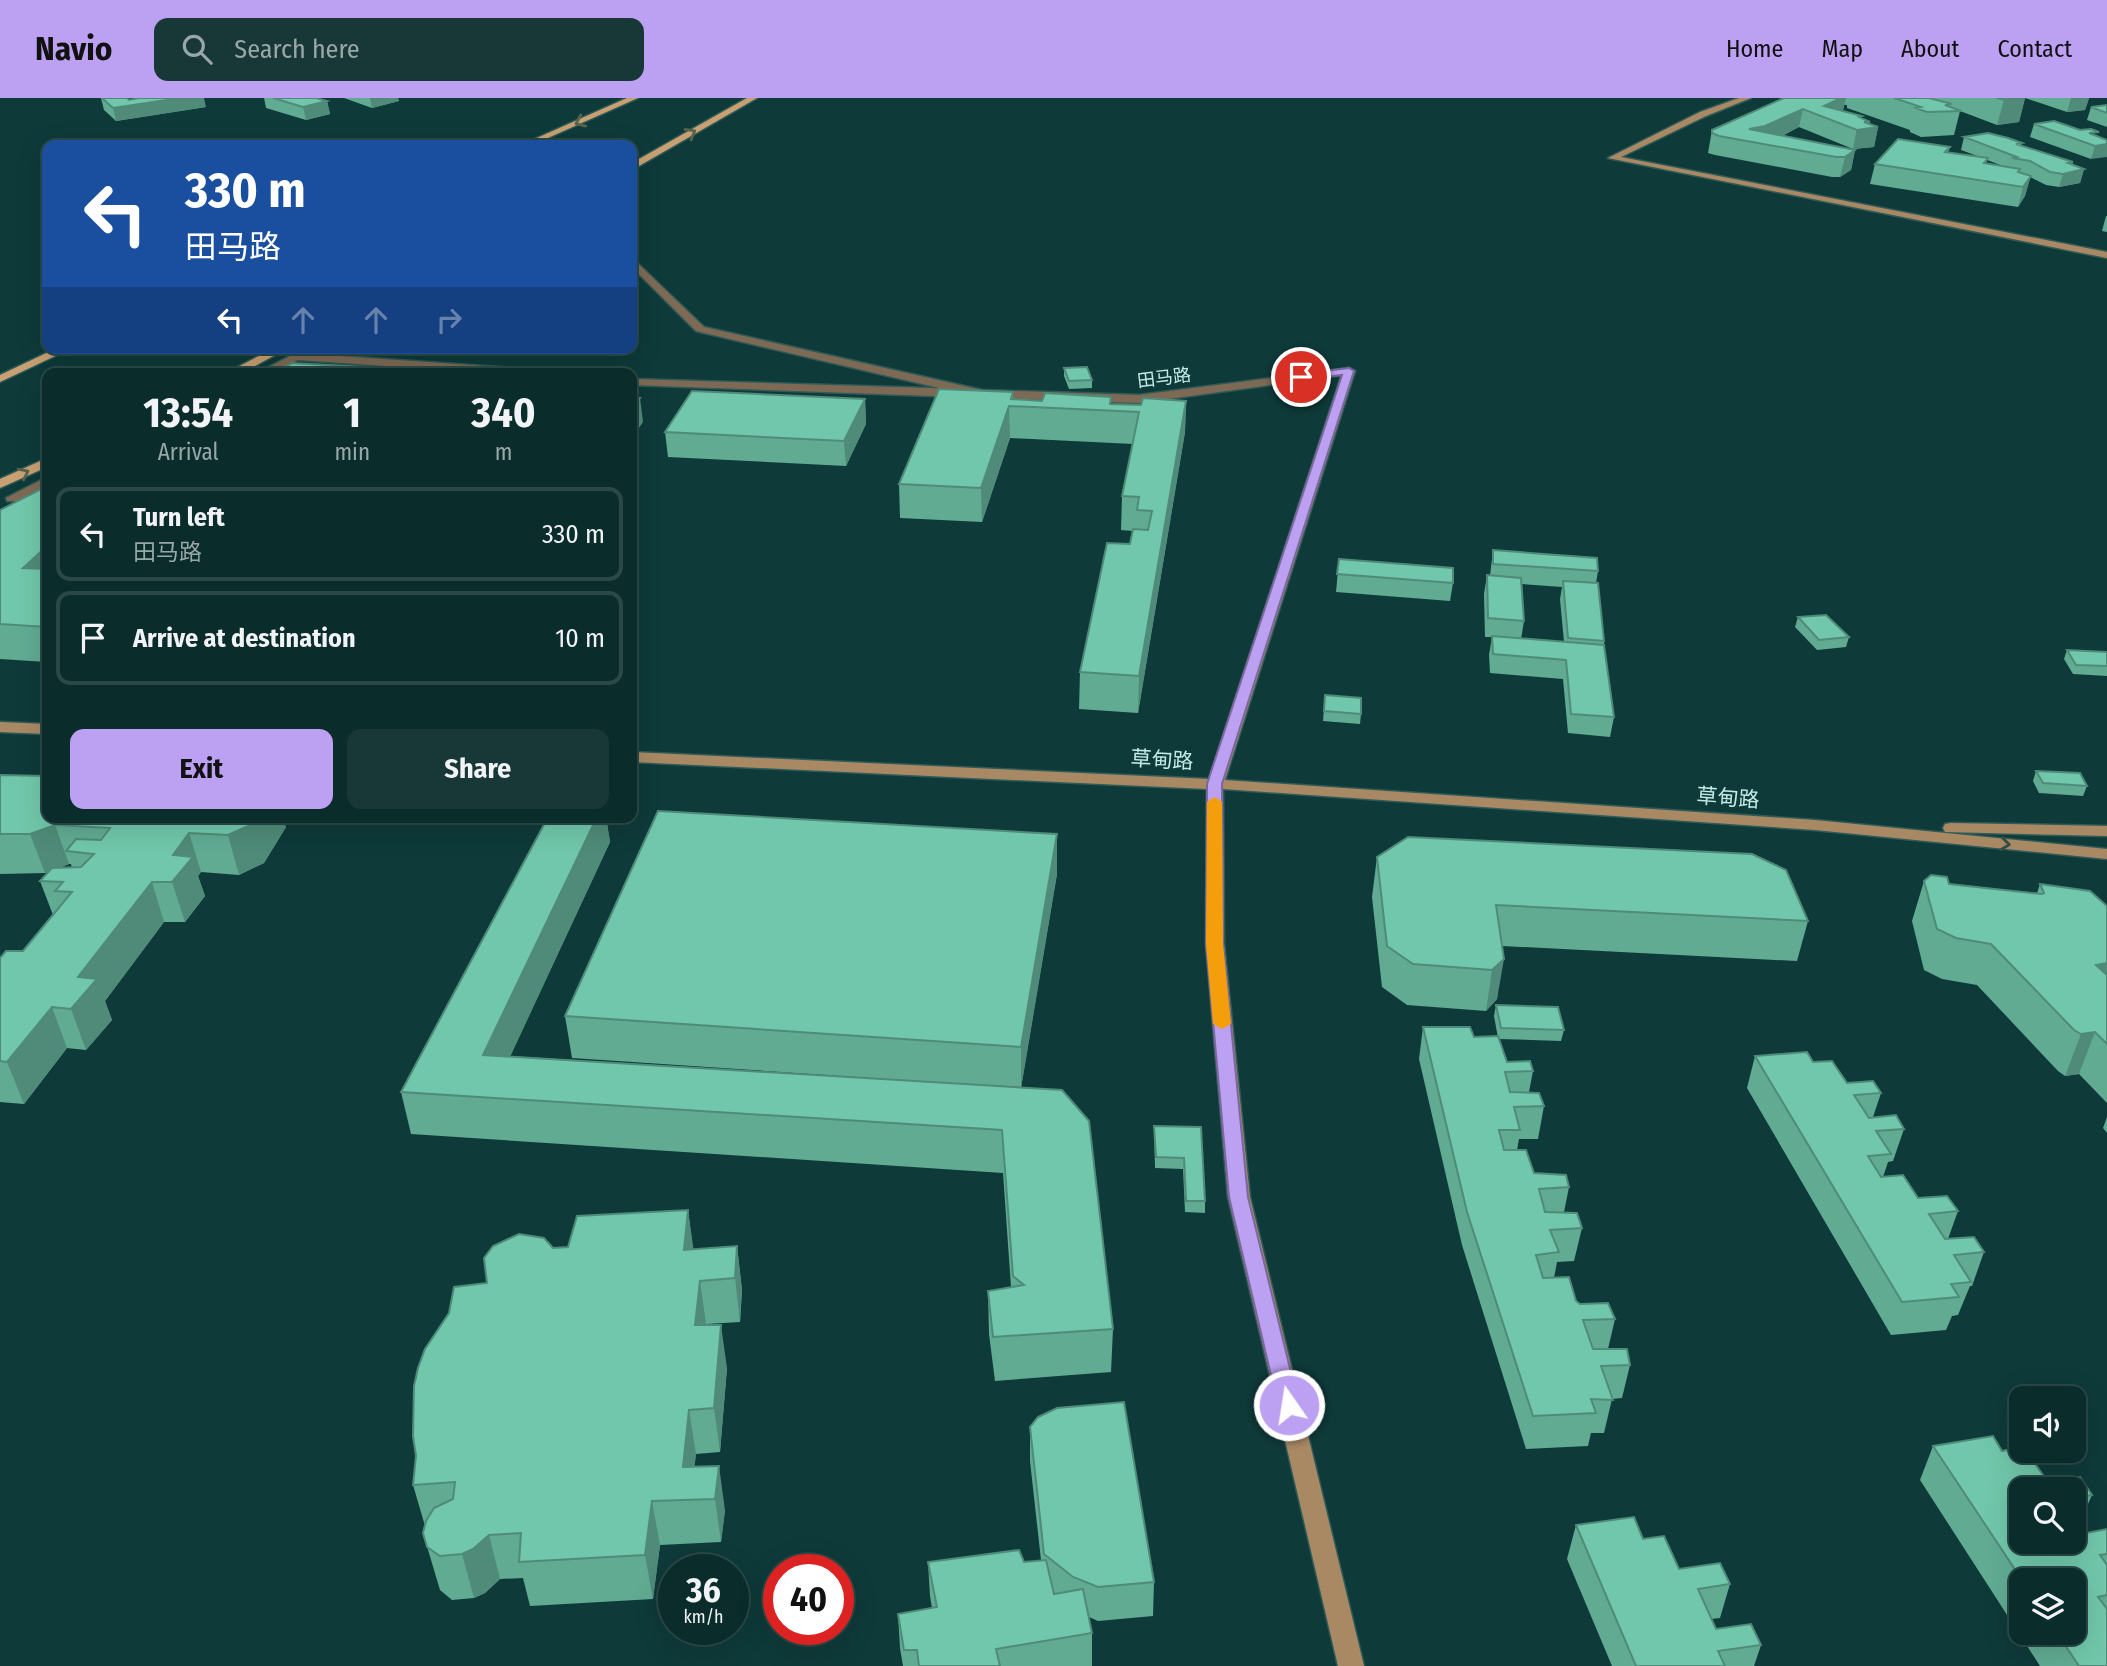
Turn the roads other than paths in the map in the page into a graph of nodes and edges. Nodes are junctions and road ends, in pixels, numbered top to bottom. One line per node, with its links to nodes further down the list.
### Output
1 (634, 98): 4 (main road, one-way to 4)
2 (753, 98): 5 (main road, one-way to 2)
3 (1747, 98): 6 (street)
4 (537, 140)
5 (637, 164)
6 (2107, 255)
7 (637, 266): 15 (street)
8 (54, 354): 13 (main road)
9 (271, 354): 10 (main road)
10 (242, 368)
11 (273, 368): 12 (street)
12 (500, 368)
13 (0, 379)
14 (637, 382): 15 (street)
15 (982, 394): 23 (street, 田马路)
16 (42, 464): 17 (main road, one-way to 16)
17 (0, 484)
18 (42, 484): 19 (street)
19 (12, 499)
20 (0, 727): 21 (street)
21 (42, 729)
22 (637, 757): 23 (street, 草甸路)
23 (1215, 784): 24 (street, 草甸路); 27 (street)
24 (1815, 825): 25 (street); 26 (street, one-way to 26)
25 (2107, 831)
26 (2107, 854)
27 (1351, 1666)

